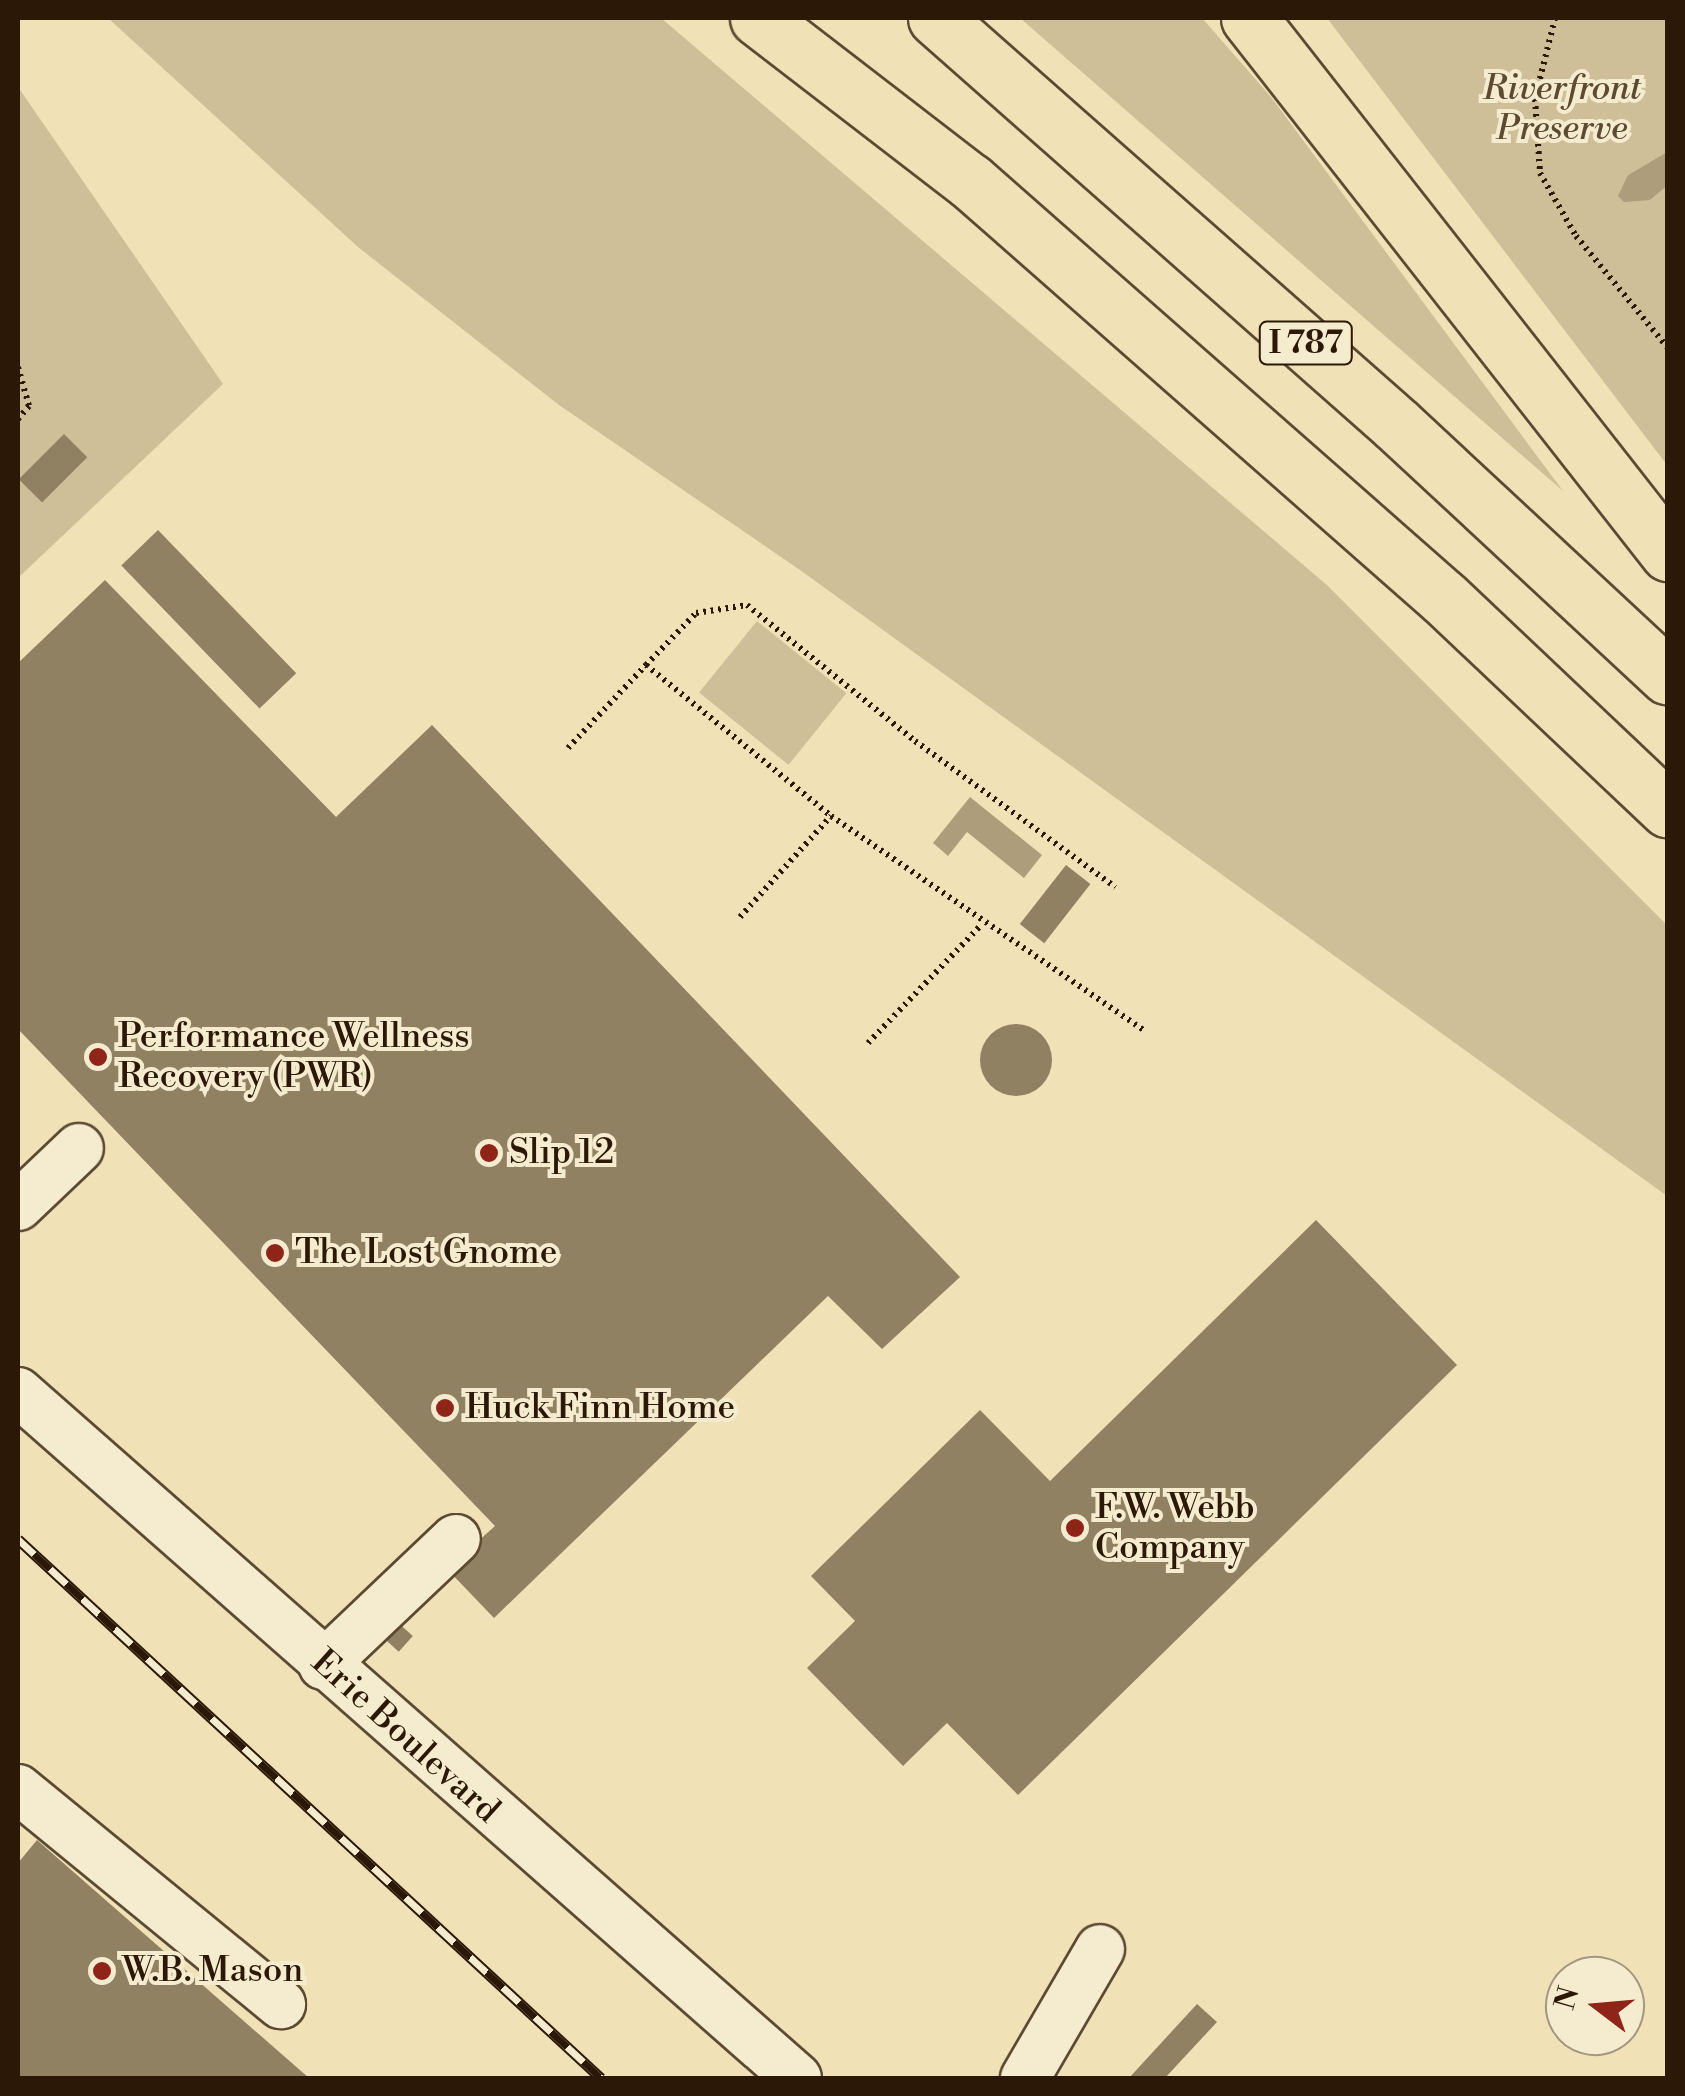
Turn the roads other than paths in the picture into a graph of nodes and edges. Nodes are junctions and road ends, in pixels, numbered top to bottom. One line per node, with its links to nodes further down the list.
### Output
1 (758, 18): 5 (highway)
2 (806, 18): 5 (highway, I 787)
3 (936, 18): 7 (highway, I 787)
4 (1248, 18): 6 (highway)
5 (970, 181): 8 (highway, I 787)
6 (1668, 553)
7 (1668, 677)
8 (1668, 810)
9 (79, 1148): 10 (street)
10 (18, 1206)
11 (18, 1392): 13 (street, Erie Boulevard)
12 (456, 1539): 13 (street)
13 (323, 1664): 17 (street, Erie Boulevard)
14 (18, 1788): 16 (street)
15 (1100, 1949): 18 (street)
16 (281, 2004)
17 (796, 2078)
18 (1026, 2078)

